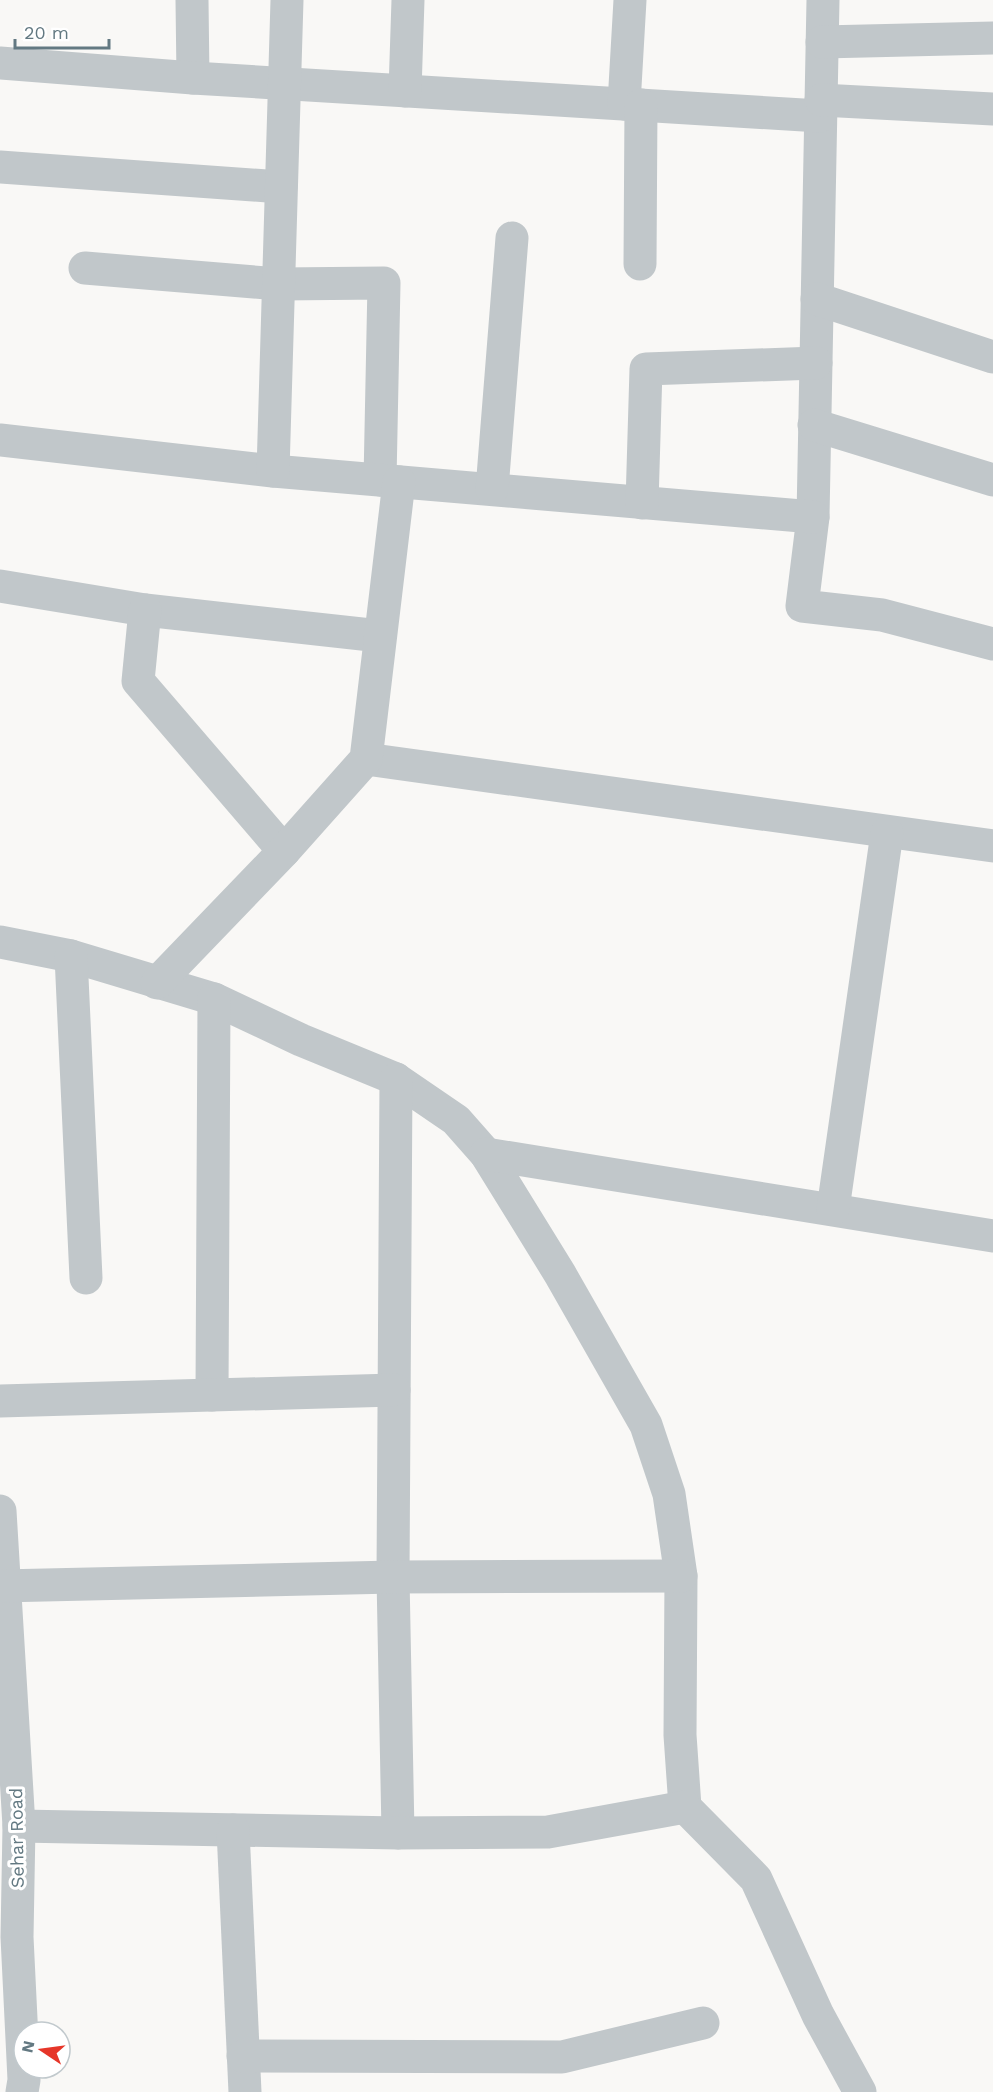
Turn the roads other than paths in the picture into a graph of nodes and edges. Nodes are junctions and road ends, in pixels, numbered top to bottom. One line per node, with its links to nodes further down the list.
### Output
1 (192, 0): 9 (street)
2 (287, 0): 10 (street)
3 (408, 0): 11 (street)
4 (630, 0): 12 (street)
5 (822, 0): 7 (street)
6 (993, 38): 7 (street)
7 (822, 42): 13 (street)
8 (0, 63): 9 (street)
9 (193, 78): 10 (street)
10 (284, 83): 11 (street); 16 (street)
11 (405, 91): 12 (street)
12 (633, 105): 13 (street); 18 (street)
13 (820, 108): 14 (street); 21 (street)
14 (993, 109)
15 (0, 167): 16 (street)
16 (281, 188): 20 (street)
17 (512, 238): 29 (street)
18 (640, 264)
19 (86, 268): 20 (street)
20 (279, 284): 26 (street); 28 (street)
21 (817, 299): 22 (street); 23 (street)
22 (993, 357)
23 (816, 363): 24 (street); 30 (street)
24 (814, 425): 27 (street); 31 (street)
25 (0, 440): 26 (street)
26 (273, 471): 28 (street)
27 (993, 480)
28 (390, 481): 29 (street); 34 (street)
29 (492, 489): 30 (street)
30 (642, 503): 31 (street)
31 (813, 518): 35 (street)
32 (0, 586): 33 (street)
33 (145, 610): 34 (street); 39 (street)
34 (380, 636): 36 (street)
35 (993, 644)
36 (366, 759): 37 (street); 39 (street)
37 (887, 833): 38 (street); 46 (street)
38 (993, 846)
39 (284, 851): 42 (street)
40 (0, 942): 41 (street)
41 (71, 956): 42 (street); 48 (street)
42 (157, 983): 43 (street)
43 (214, 999): 44 (street); 50 (street)
44 (396, 1079): 45 (street); 49 (street)
45 (486, 1154): 46 (street); 53 (street)
46 (833, 1209): 47 (street)
47 (993, 1236)
48 (86, 1278)
49 (394, 1390): 50 (street); 54 (street)
50 (212, 1395): 51 (street)
51 (0, 1401)
52 (0, 1511): 55 (street, Sehar Road)
53 (681, 1576): 54 (street); 56 (street)
54 (393, 1577): 55 (street); 59 (street)
55 (1, 1586): 57 (street, Sehar Road)
56 (685, 1807): 59 (street); 65 (street)
57 (19, 1826): 58 (street); 60 (street, Sehar Road)
58 (232, 1830): 59 (street); 62 (street)
59 (398, 1833)
60 (9, 1936): 63 (street, Sehar Road)
61 (703, 2023): 62 (street)
62 (243, 2056): 64 (street)
63 (22, 2092)
64 (245, 2092)
65 (861, 2092)

